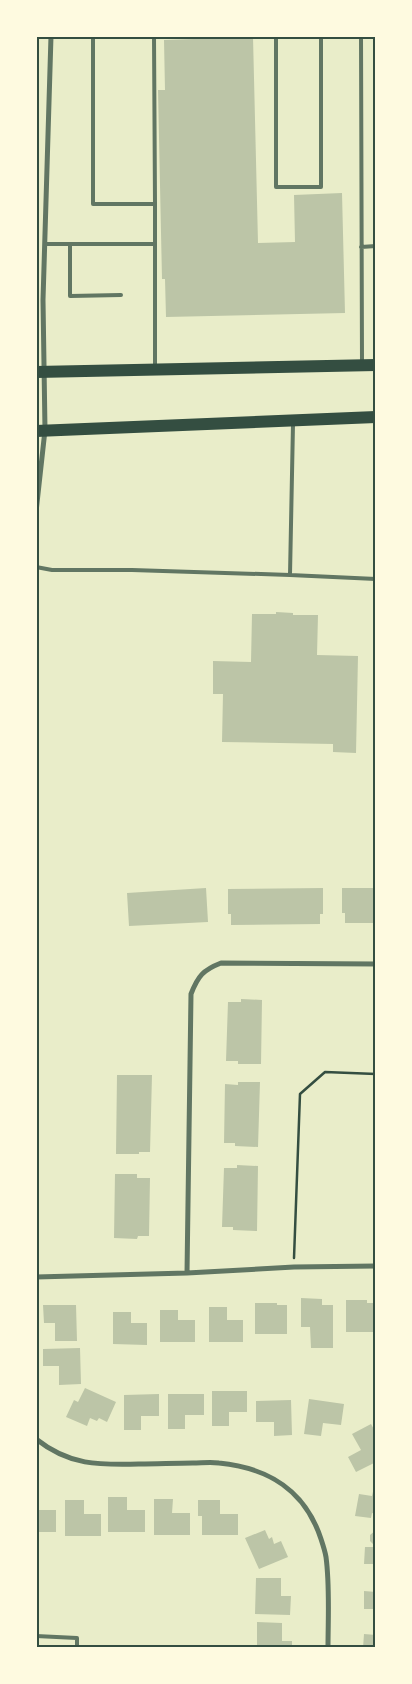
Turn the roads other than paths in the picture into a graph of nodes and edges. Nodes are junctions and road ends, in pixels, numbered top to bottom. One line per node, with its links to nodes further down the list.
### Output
1 (51, 36): 8 (street)
2 (93, 36): 7 (lane)
3 (154, 36): 7 (lane)
4 (276, 36): 5 (lane)
5 (320, 36)
6 (361, 36): 12 (lane)
7 (155, 204): 10 (lane)
8 (45, 244): 9 (lane); 17 (street)
9 (70, 244): 10 (lane); 13 (lane)
10 (155, 244): 16 (lane)
11 (376, 246): 12 (lane)
12 (361, 247): 15 (lane)
13 (121, 295)
14 (376, 365): 15 (main road)
15 (362, 366): 16 (main road)
16 (155, 370): 17 (main road)
17 (41, 372): 20 (street)
18 (376, 417): 19 (main road)
19 (293, 420): 20 (main road); 23 (lane)
20 (41, 431): 21 (street)
21 (36, 512)
22 (36, 567): 23 (lane)
23 (290, 575): 24 (lane)
24 (376, 579)
25 (376, 964): 27 (street)
26 (376, 1266): 27 (street)
27 (187, 1273): 28 (street)
28 (36, 1277)
29 (36, 1439): 32 (street)
30 (36, 1636): 31 (lane)
31 (77, 1648)
32 (328, 1648)

